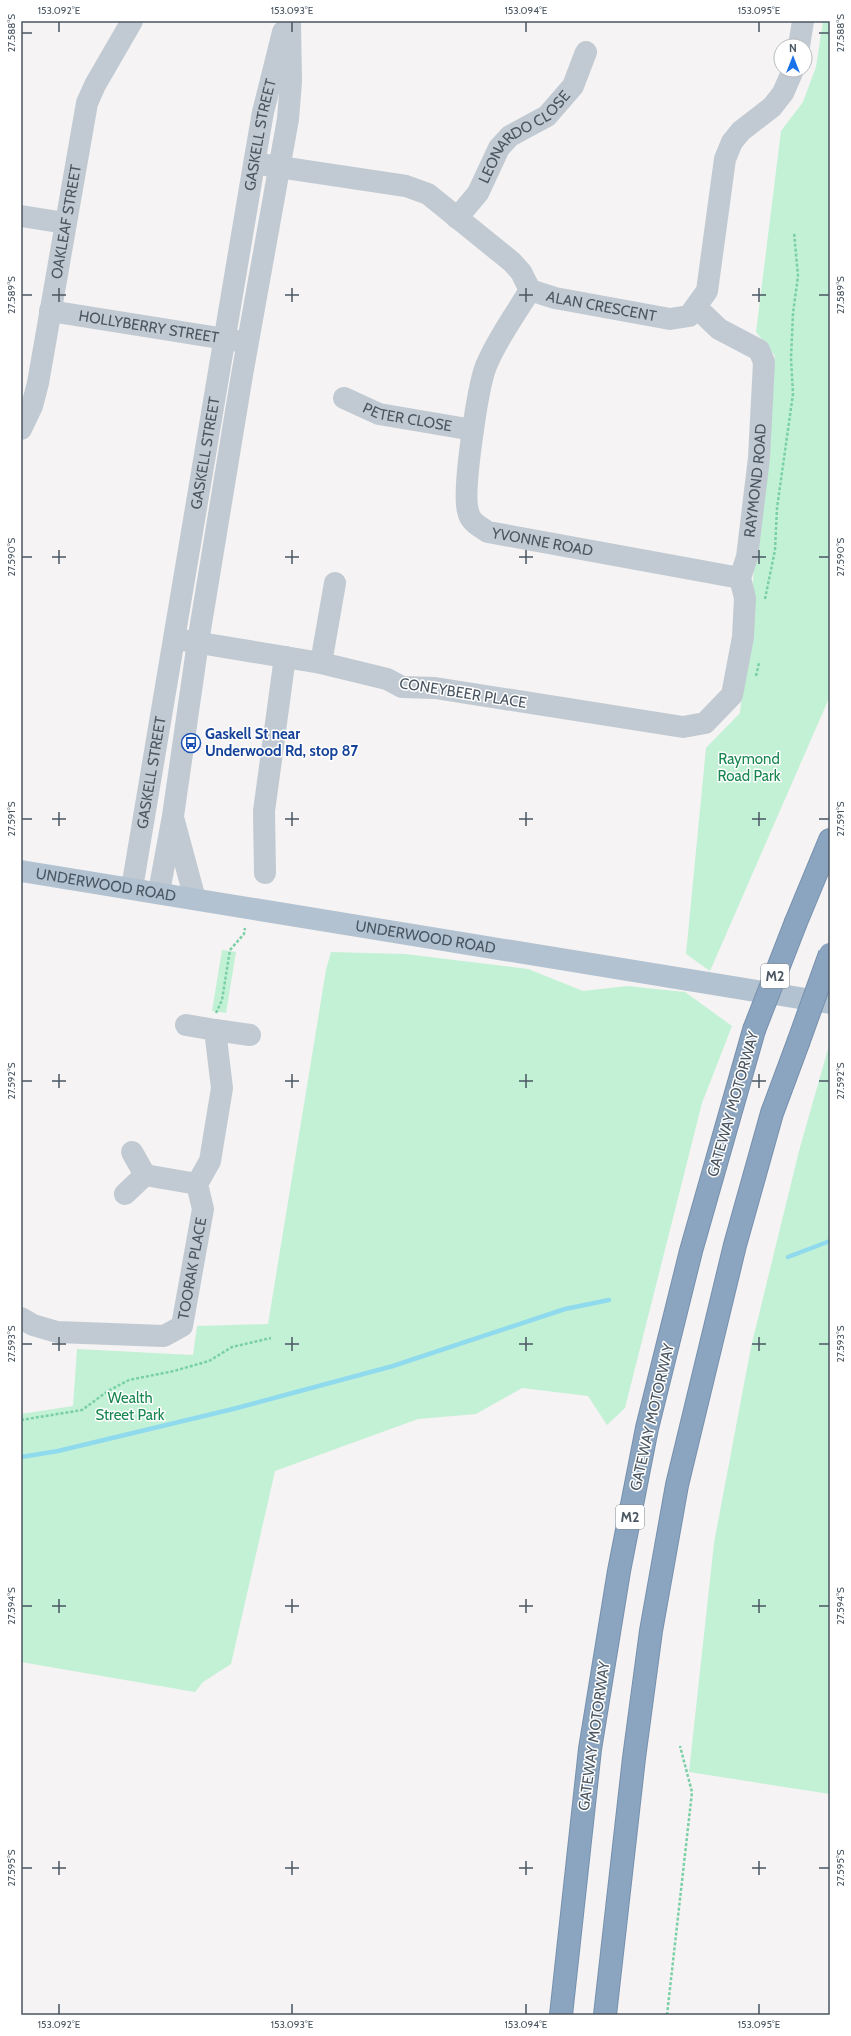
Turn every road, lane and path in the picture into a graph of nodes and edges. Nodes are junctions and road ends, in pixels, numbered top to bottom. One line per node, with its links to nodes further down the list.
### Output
1 (132, 21): 12 (street, OAKLEAF STREET)
2 (286, 21): 8 (street, GASKELL STREET)
3 (290, 21): 9 (street, GASKELL STREET)
4 (803, 21): 5 (street)
5 (800, 38)
6 (586, 52): 11 (street, LEONARDO CLOSE)
7 (790, 78): 15 (street, ALAN CRESCENT)
8 (254, 164): 9 (street, ALAN CRESCENT); 17 (street, GASKELL STREET)
9 (280, 167): 11 (street, ALAN CRESCENT); 18 (street, GASKELL STREET)
10 (21, 216): 12 (street)
11 (457, 218): 14 (street, ALAN CRESCENT)
12 (65, 223): 16 (street, OAKLEAF STREET)
13 (794, 232): 24 (path)
14 (530, 290): 15 (street, ALAN CRESCENT); 21 (street, YVONNE ROAD)
15 (696, 307): 22 (street, RAYMOND ROAD)
16 (50, 312): 17 (street, HOLLYBERRY STREET); 20 (street, OAKLEAF STREET)
17 (225, 340): 18 (street, HOLLYBERRY STREET); 25 (street, GASKELL STREET)
18 (247, 343): 26 (street, GASKELL STREET)
19 (344, 398): 21 (street, PETER CLOSE)
20 (21, 430)
21 (473, 430): 22 (street, YVONNE ROAD)
22 (740, 578): 29 (street, CONEYBEER PLACE)
23 (334, 583): 29 (street)
24 (765, 601)
25 (176, 638): 26 (street, CONEYBEER PLACE); 35 (street, GASKELL STREET)
26 (198, 642): 27 (street, CONEYBEER PLACE); 31 (street, GASKELL STREET)
27 (286, 657): 29 (street, CONEYBEER PLACE); 34 (street)
28 (760, 657): 30 (path)
29 (321, 663)
30 (754, 682)
31 (173, 816): 36 (street, GASKELL STREET); 37 (street, GASKELL STREET)
32 (830, 840): 52 (highway, GATEWAY MOTORWAY / M2, bridge)
33 (21, 871): 35 (main road, UNDERWOOD ROAD)
34 (265, 873)
35 (132, 888): 36 (main road, UNDERWOOD ROAD)
36 (159, 892): 37 (main road, UNDERWOOD ROAD)
37 (195, 898): 40 (main road, UNDERWOOD ROAD)
38 (245, 928): 42 (path)
39 (830, 954): 53 (highway, bridge)
40 (830, 1003)
41 (186, 1025): 42 (street)
42 (215, 1030): 43 (street); 46 (street)
43 (250, 1035)
44 (132, 1152): 45 (street)
45 (145, 1175): 46 (street); 47 (street)
46 (197, 1184): 48 (street, TOORAK PLACE)
47 (125, 1194)
48 (21, 1318)
49 (271, 1338): 50 (path)
50 (21, 1420)
51 (680, 1746): 54 (path)
52 (561, 2015)
53 (605, 2015)
54 (667, 2015)

